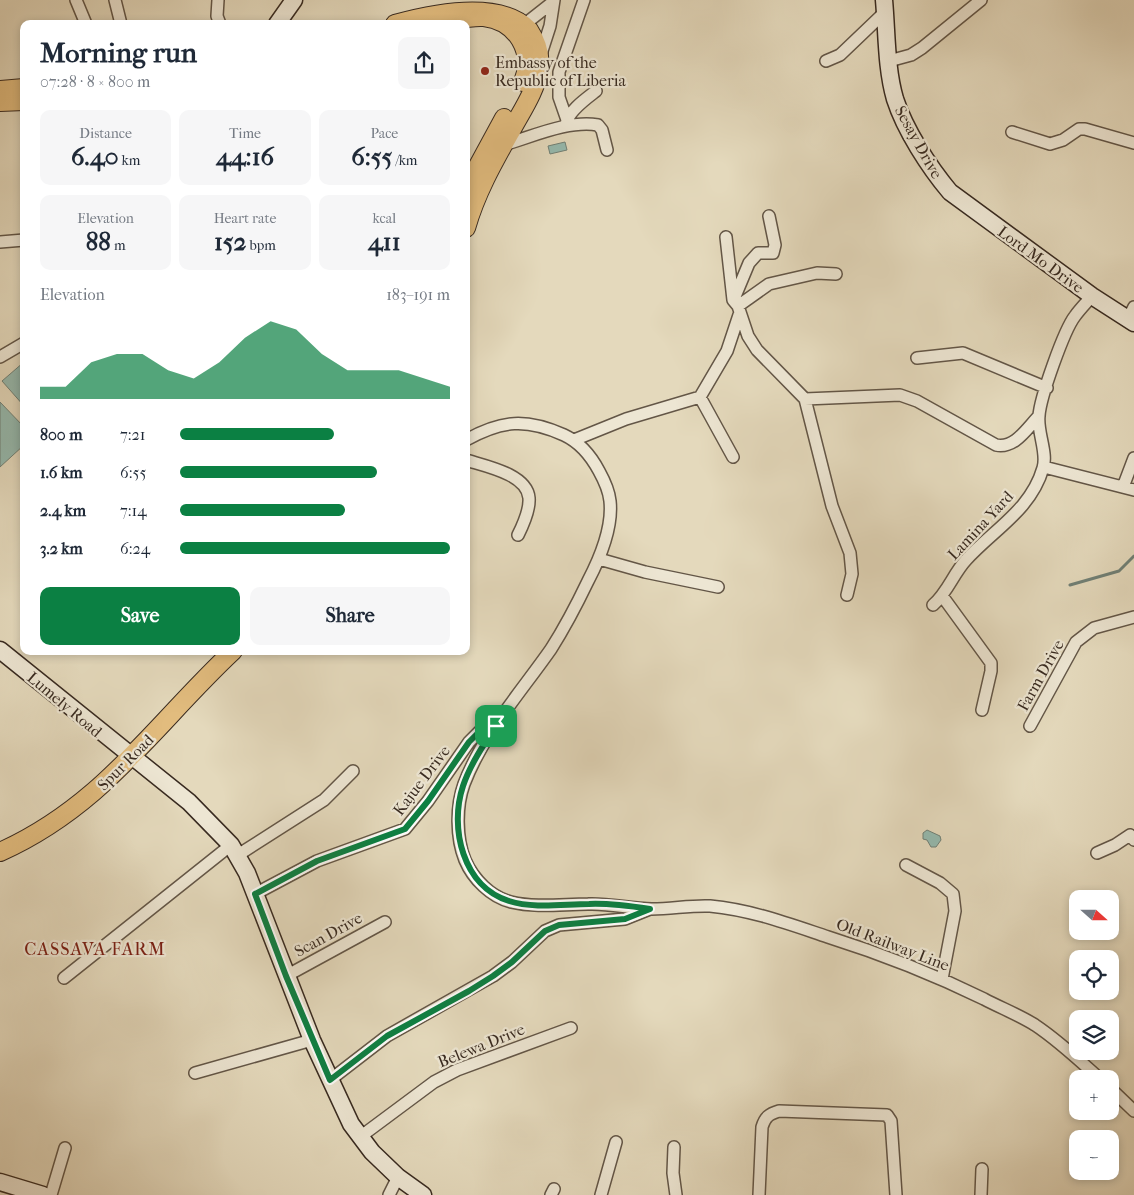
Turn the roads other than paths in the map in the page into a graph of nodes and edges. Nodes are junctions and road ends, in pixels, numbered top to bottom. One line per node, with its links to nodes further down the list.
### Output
1 (76, 0): 9 (street)
2 (115, 0): 10 (street)
3 (218, 0): 11 (street)
4 (294, 0): 12 (street)
5 (584, 0): 24 (street)
6 (981, 0): 17 (street)
7 (553, 1): 15 (street); 16 (street)
8 (885, 6): 17 (street, Sesay Drive); 18 (street)
9 (84, 20)
10 (120, 20)
11 (218, 20)
12 (280, 20)
13 (412, 20): 15 (main road)
14 (462, 20): 29 (main road)
15 (525, 24): 16 (main road)
16 (540, 57): 27 (main road)
17 (888, 61): 30 (street, Sesay Drive)
18 (826, 62)
19 (0, 90): 21 (main road)
20 (596, 91): 24 (street)
21 (20, 93)
22 (20, 95): 23 (main road)
23 (0, 102)
24 (566, 124): 27 (street); 28 (street)
25 (1012, 132): 26 (street)
26 (1134, 143)
27 (503, 145): 32 (main road)
28 (608, 150)
29 (470, 181)
30 (950, 192): 37 (street, Lord Mo Drive)
31 (769, 216): 38 (street)
32 (470, 217)
33 (726, 237): 38 (street)
34 (20, 240): 35 (street)
35 (0, 242)
36 (836, 274): 38 (street)
37 (1092, 296): 39 (street, Lord Mo Drive); 43 (street)
38 (737, 307): 44 (street); 45 (street)
39 (1132, 316)
40 (20, 346): 41 (street)
41 (0, 358)
42 (917, 358): 43 (street)
43 (1047, 388): 46 (street)
44 (700, 397): 48 (street); 49 (street)
45 (805, 398): 46 (street); 57 (street)
46 (1039, 416): 52 (street)
47 (470, 438): 48 (street, Old Railway Line)
48 (574, 440): 55 (street, Old Railway Line)
49 (733, 457)
50 (1134, 458): 53 (street)
51 (470, 461): 54 (street)
52 (1044, 467): 53 (street); 58 (street, Lamina Yard)
53 (1128, 488)
54 (518, 536)
55 (600, 559): 56 (street); 65 (street, Old Railway Line)
56 (718, 587)
57 (847, 596)
58 (943, 597): 59 (street, Lamina Yard); 64 (street)
59 (933, 605)
60 (1134, 617): 66 (street, Farm Drive)
61 (0, 650): 67 (street, Lumely Road)
62 (212, 655): 67 (main road, Spur Road)
63 (230, 655): 67 (main road, Spur Road)
64 (982, 710)
65 (496, 726): 75 (street, Kajue Drive); 76 (street, Old Railway Line)
66 (1030, 726)
67 (126, 754): 69 (main road, Spur Road); 71 (street, Lumely Road); 72 (main road, Spur Road)
68 (353, 771): 71 (street)
69 (0, 839)
70 (1134, 840): 73 (street)
71 (234, 850): 75 (street); 79 (street)
72 (0, 852)
73 (1097, 853)
74 (906, 866): 80 (street)
75 (255, 894): 78 (street)
76 (650, 909): 80 (street, Old Railway Line); 85 (street, Old Railway Line)
77 (385, 922): 78 (street, Scan Drive)
78 (286, 976): 82 (street)
79 (64, 978)
80 (942, 979): 83 (street, Old Railway Line)
81 (571, 1028): 88 (street, Belewa Drive)
82 (312, 1040): 84 (street); 85 (street)
83 (1090, 1070)
84 (195, 1073)
85 (330, 1080): 88 (street)
86 (1119, 1097): 87 (street)
87 (1134, 1111)
88 (360, 1137): 93 (street)
89 (616, 1142): 99 (street)
90 (65, 1148): 96 (street)
91 (674, 1148): 100 (street)
92 (982, 1169): 103 (street)
93 (398, 1177): 97 (street); 98 (street)
94 (0, 1182): 95 (street)
95 (43, 1195)
96 (51, 1195)
97 (389, 1195)
98 (424, 1195)
99 (601, 1195)
100 (676, 1195)
101 (759, 1195): 102 (street)
102 (896, 1195)
103 (981, 1195)

